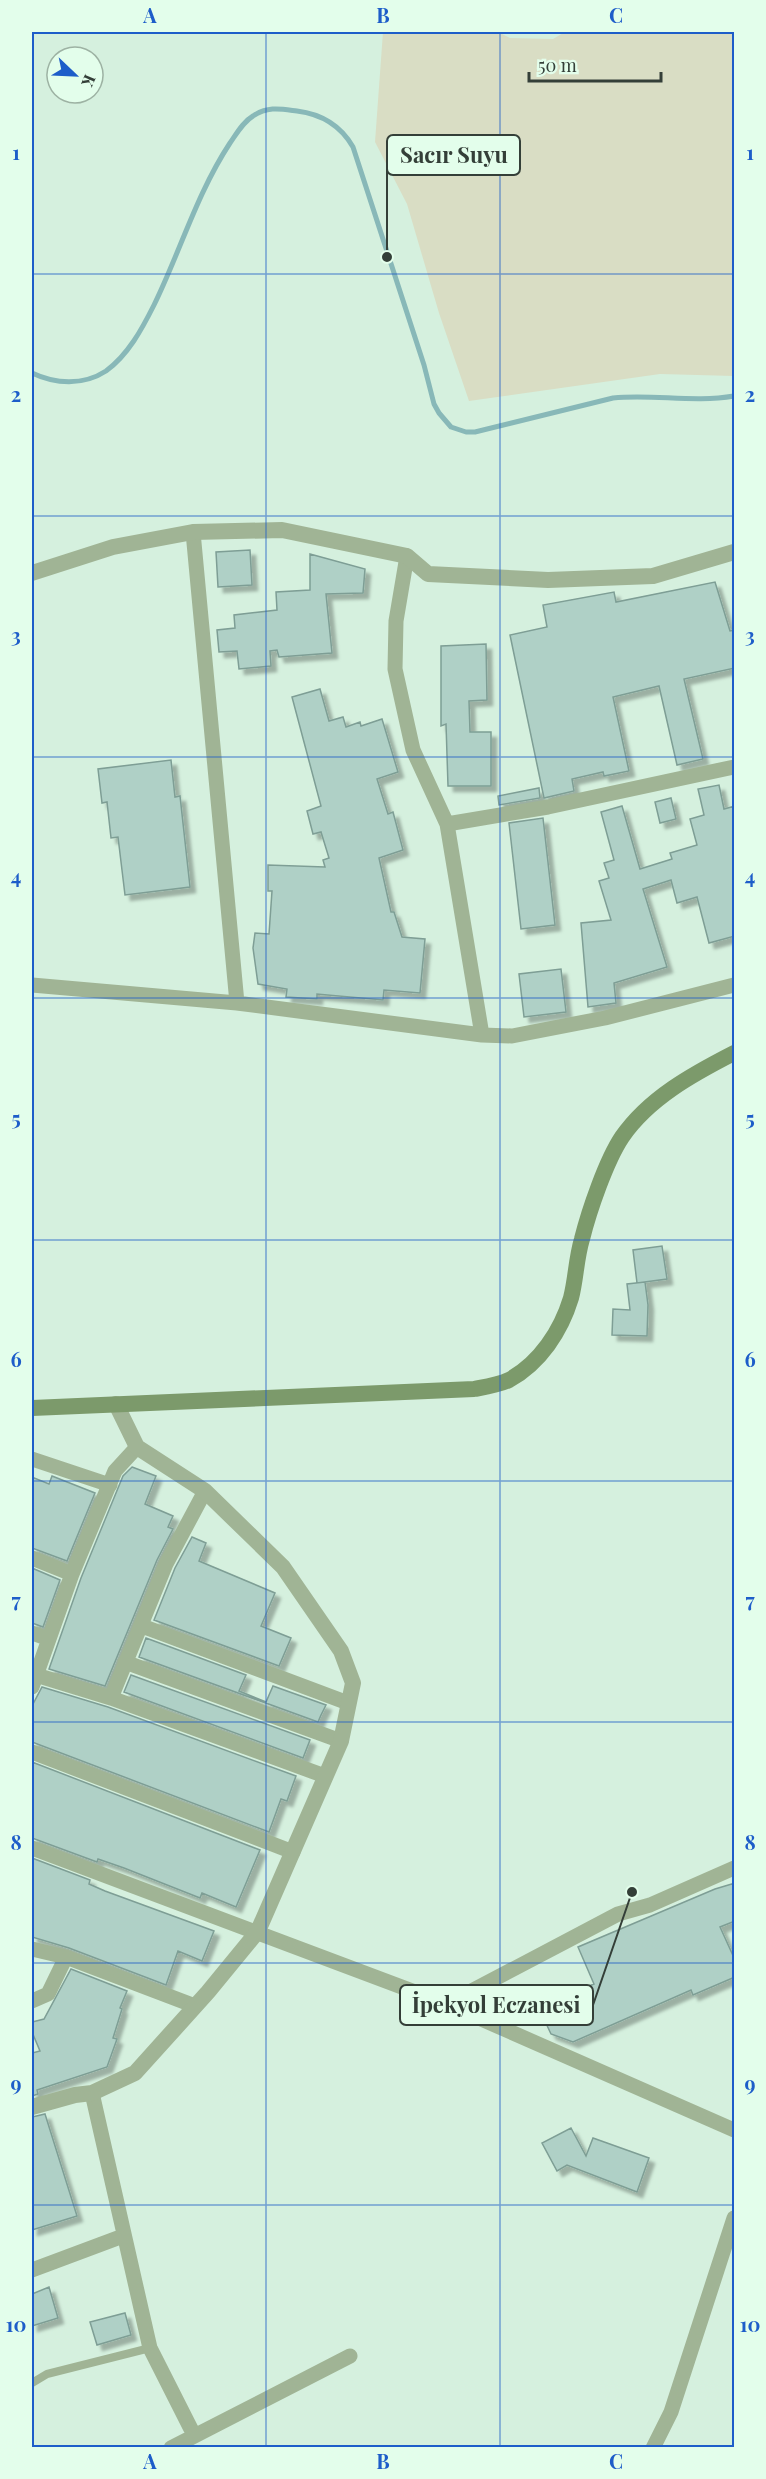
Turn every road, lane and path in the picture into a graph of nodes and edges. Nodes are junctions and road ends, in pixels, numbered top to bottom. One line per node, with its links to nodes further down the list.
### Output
1 (193, 532): 3 (street); 4 (street); 9 (street)
2 (735, 552): 3 (street)
3 (407, 556): 6 (street)
4 (32, 573)
5 (735, 767): 6 (street)
6 (447, 824): 10 (street)
7 (32, 985): 9 (street)
8 (735, 985): 10 (street)
9 (237, 1003): 10 (street)
10 (482, 1035)
11 (735, 1053): 12 (main road)
12 (116, 1404): 13 (main road); 14 (street)
13 (32, 1408)
14 (137, 1447): 16 (street); 17 (street)
15 (32, 1459): 16 (street)
16 (110, 1485): 19 (street)
17 (205, 1491): 20 (street); 26 (street)
18 (32, 1558): 19 (street)
19 (72, 1574): 22 (street)
20 (142, 1626): 23 (street); 26 (street)
21 (32, 1633): 22 (street)
22 (49, 1639): 24 (street)
23 (125, 1662): 25 (street); 27 (street)
24 (34, 1681): 25 (street)
25 (111, 1698): 29 (street)
26 (348, 1703): 27 (street)
27 (341, 1741): 29 (street)
28 (32, 1752): 31 (street)
29 (326, 1776): 31 (street)
30 (32, 1848): 33 (street)
31 (292, 1852): 33 (street)
32 (735, 1868): 37 (street)
33 (258, 1931): 37 (street); 38 (street)
34 (32, 1949): 35 (street)
35 (66, 1957): 36 (street); 38 (street)
36 (32, 2001)
37 (447, 2004): 41 (street)
38 (195, 2006): 39 (street)
39 (92, 2093): 40 (street); 43 (street)
40 (32, 2107)
41 (735, 2130)
42 (735, 2218): 50 (street)
43 (123, 2236): 44 (street); 45 (street)
44 (32, 2270)
45 (150, 2348): 47 (lane); 48 (street)
46 (350, 2356): 48 (street)
47 (32, 2383)
48 (194, 2435): 49 (street)
49 (171, 2448)
50 (653, 2448)

